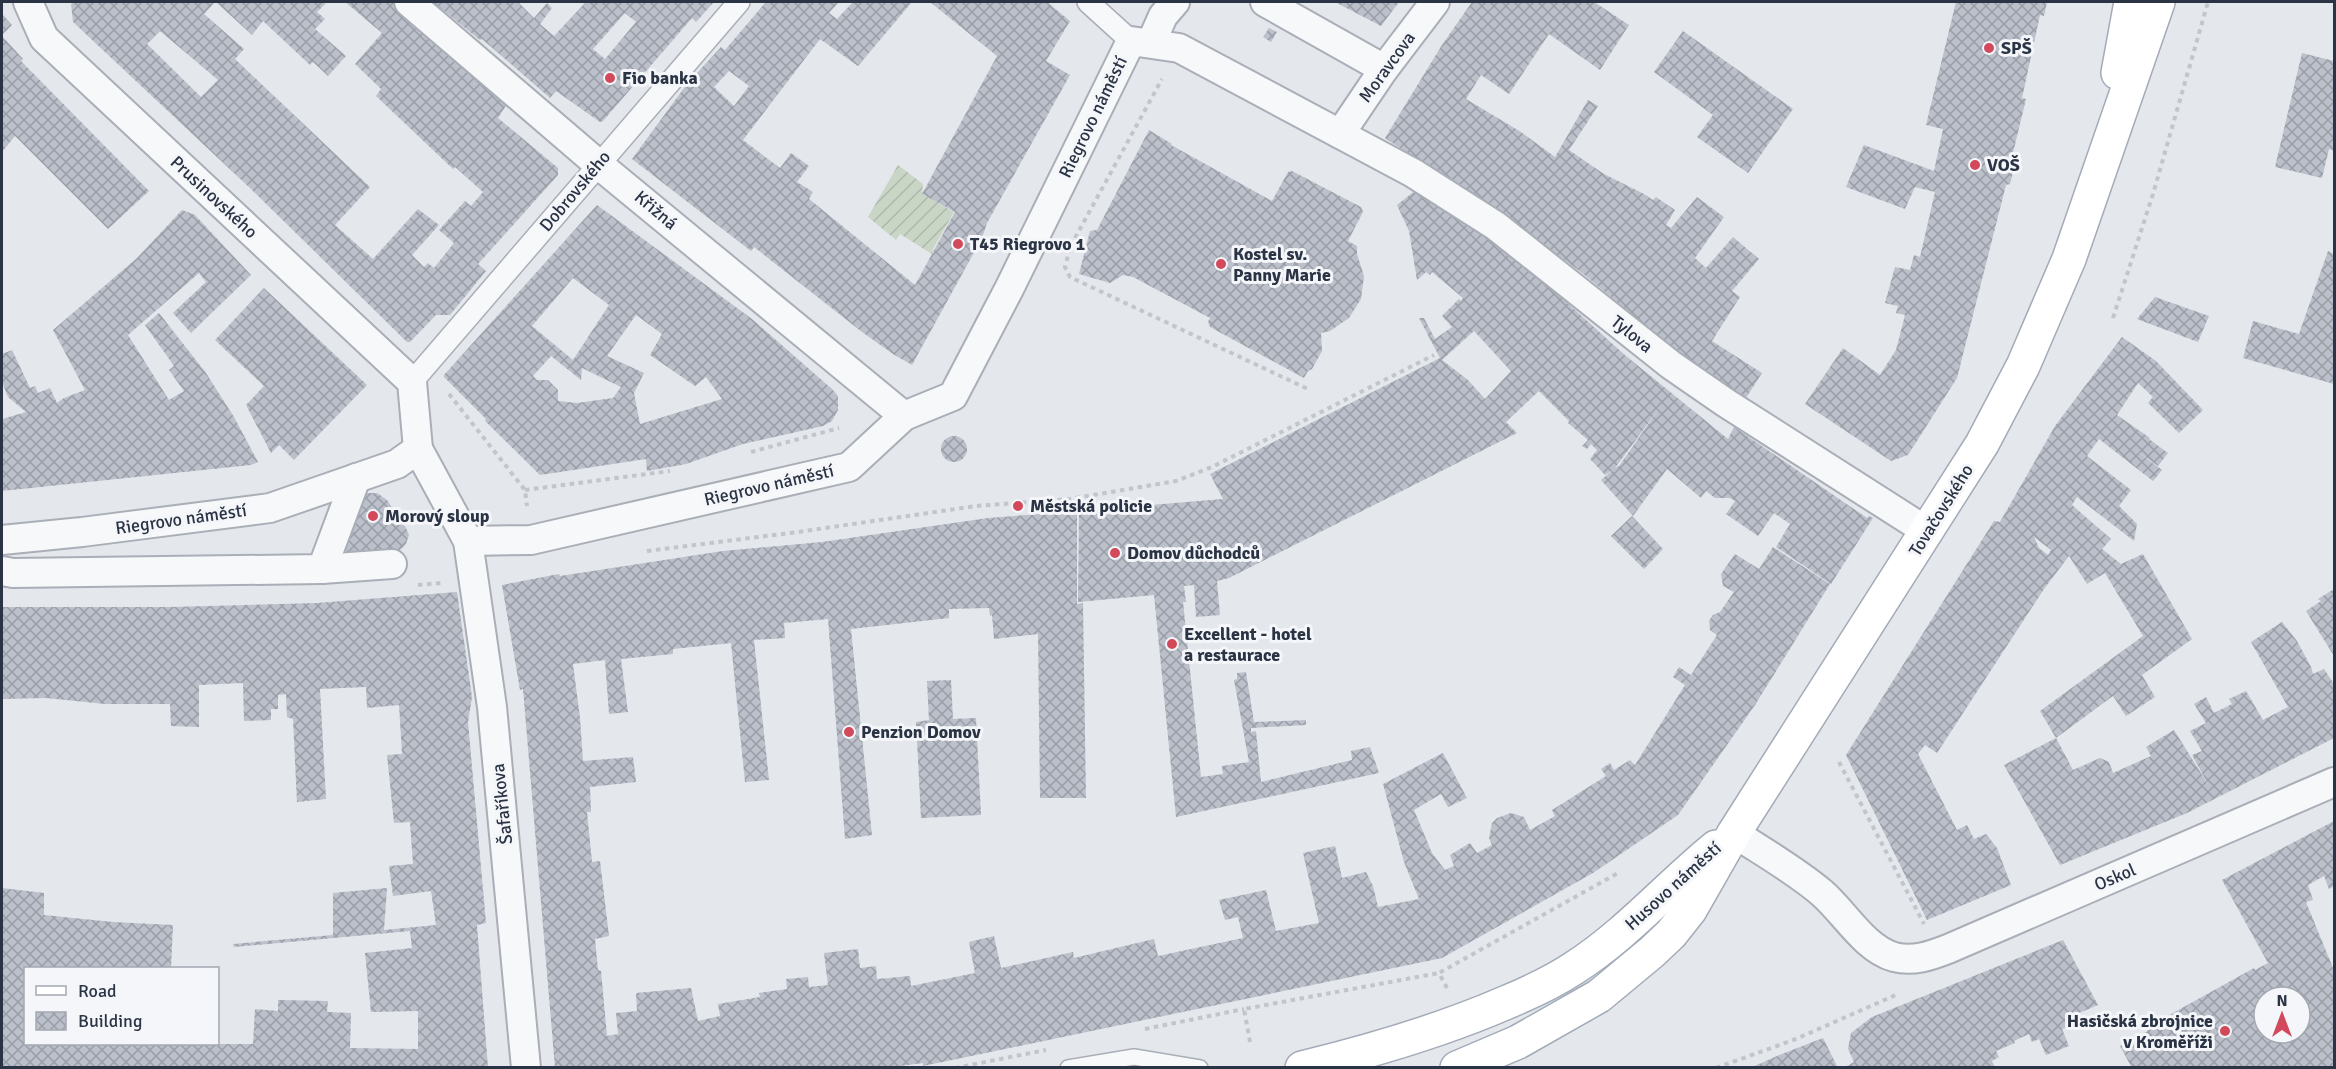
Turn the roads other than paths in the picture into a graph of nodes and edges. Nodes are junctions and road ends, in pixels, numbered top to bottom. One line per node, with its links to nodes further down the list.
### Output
1 (28, 2): 15 (street, Prusinovského)
2 (409, 2): 14 (street, Křižná)
3 (739, 2): 14 (street, Dobrovského)
4 (1088, 2): 10 (street)
5 (1175, 2): 10 (street, Riegrovo náměstí)
6 (1265, 2): 11 (street)
7 (1435, 2): 11 (street, Moravcova)
8 (2131, 2): 13 (main road, Tovačovského)
9 (2158, 2): 13 (main road, Tovačovského)
10 (1141, 42): 12 (street); 16 (street, Riegrovo náměstí)
11 (1384, 69): 12 (street, Moravcova)
12 (1340, 134): 19 (street, Tylova)
13 (2102, 163): 19 (main road, Tovačovského)
14 (598, 164): 15 (street, Dobrovského); 16 (street, Křižná)
15 (418, 375): 17 (street)
16 (904, 416): 21 (street, Riegrovo náměstí)
17 (418, 449): 18 (street, Riegrovo náměstí); 21 (street)
18 (356, 478): 20 (street, Riegrovo náměstí); 23 (street)
19 (1928, 532): 26 (main road, Tovačovského)
20 (2, 540)
21 (468, 541): 29 (street, Šafaříkova)
22 (392, 564): 23 (street)
23 (322, 569): 24 (street)
24 (2, 571)
25 (2334, 782): 26 (street, Oskol)
26 (1734, 833): 27 (main road, Husovo náměstí); 28 (main road, Husovo náměstí)
27 (1466, 1065)
28 (1302, 1067)
29 (526, 1068)
30 (1068, 1068): 31 (lane)
31 (1200, 1068)

